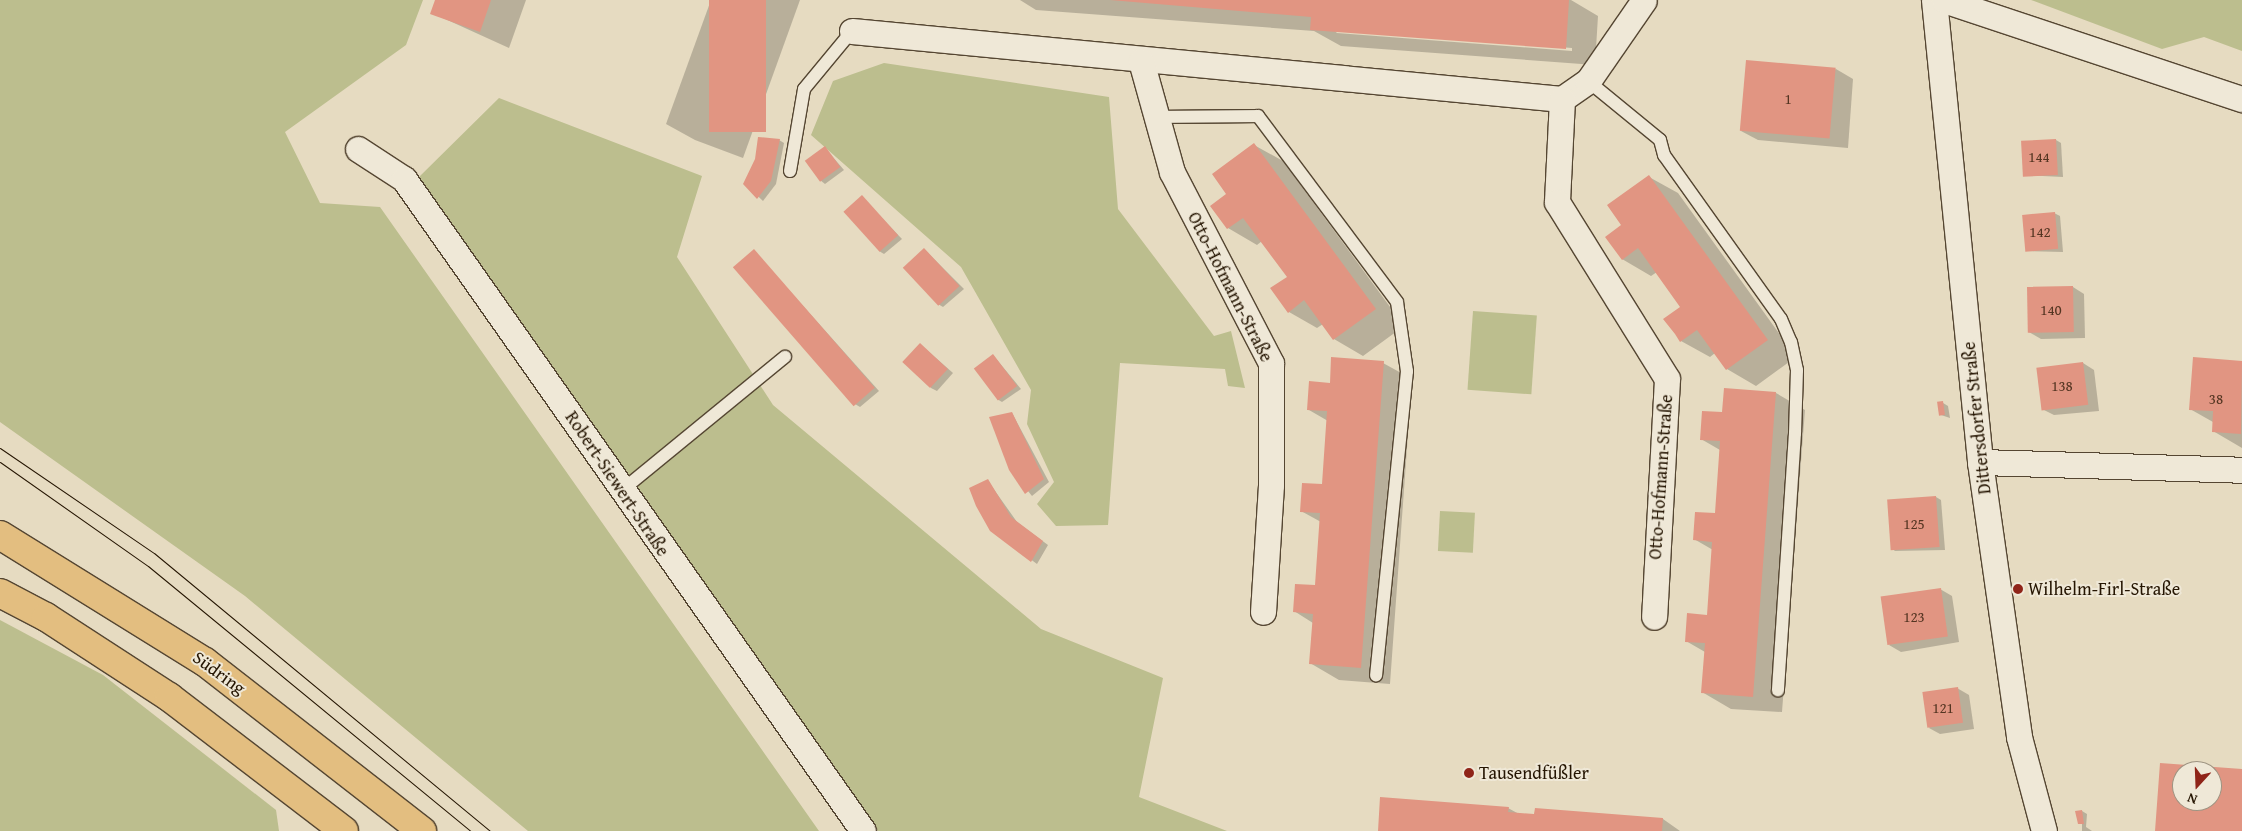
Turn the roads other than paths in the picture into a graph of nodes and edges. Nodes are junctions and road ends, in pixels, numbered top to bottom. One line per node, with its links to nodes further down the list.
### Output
1 (1644, 0): 6 (street)
2 (1934, 0): 13 (street, Dittersdorfer Straße)
3 (1944, 0): 7 (street)
4 (852, 31): 5 (street); 11 (lane)
5 (1141, 61): 8 (street); 9 (street, Otto-Hofmann-Straße)
6 (1588, 81): 8 (street); 21 (lane)
7 (2242, 99)
8 (1562, 100): 19 (street, Otto-Hofmann-Straße)
9 (1156, 117): 18 (street, Otto-Hofmann-Straße); 20 (lane)
10 (358, 149): 15 (street, Robert-Siewert-Straße)
11 (790, 171)
12 (785, 357): 15 (lane)
13 (1980, 462): 14 (street); 25 (street, Dittersdorfer Straße)
14 (2242, 470)
15 (621, 491): 24 (street, Robert-Siewert-Straße)
16 (0, 536): 23 (main road, Südring)
17 (0, 593): 22 (main road)
18 (1263, 612)
19 (1654, 617)
20 (1376, 675)
21 (1778, 690)
22 (344, 831)
23 (422, 831)
24 (863, 831)
25 (2044, 831)

